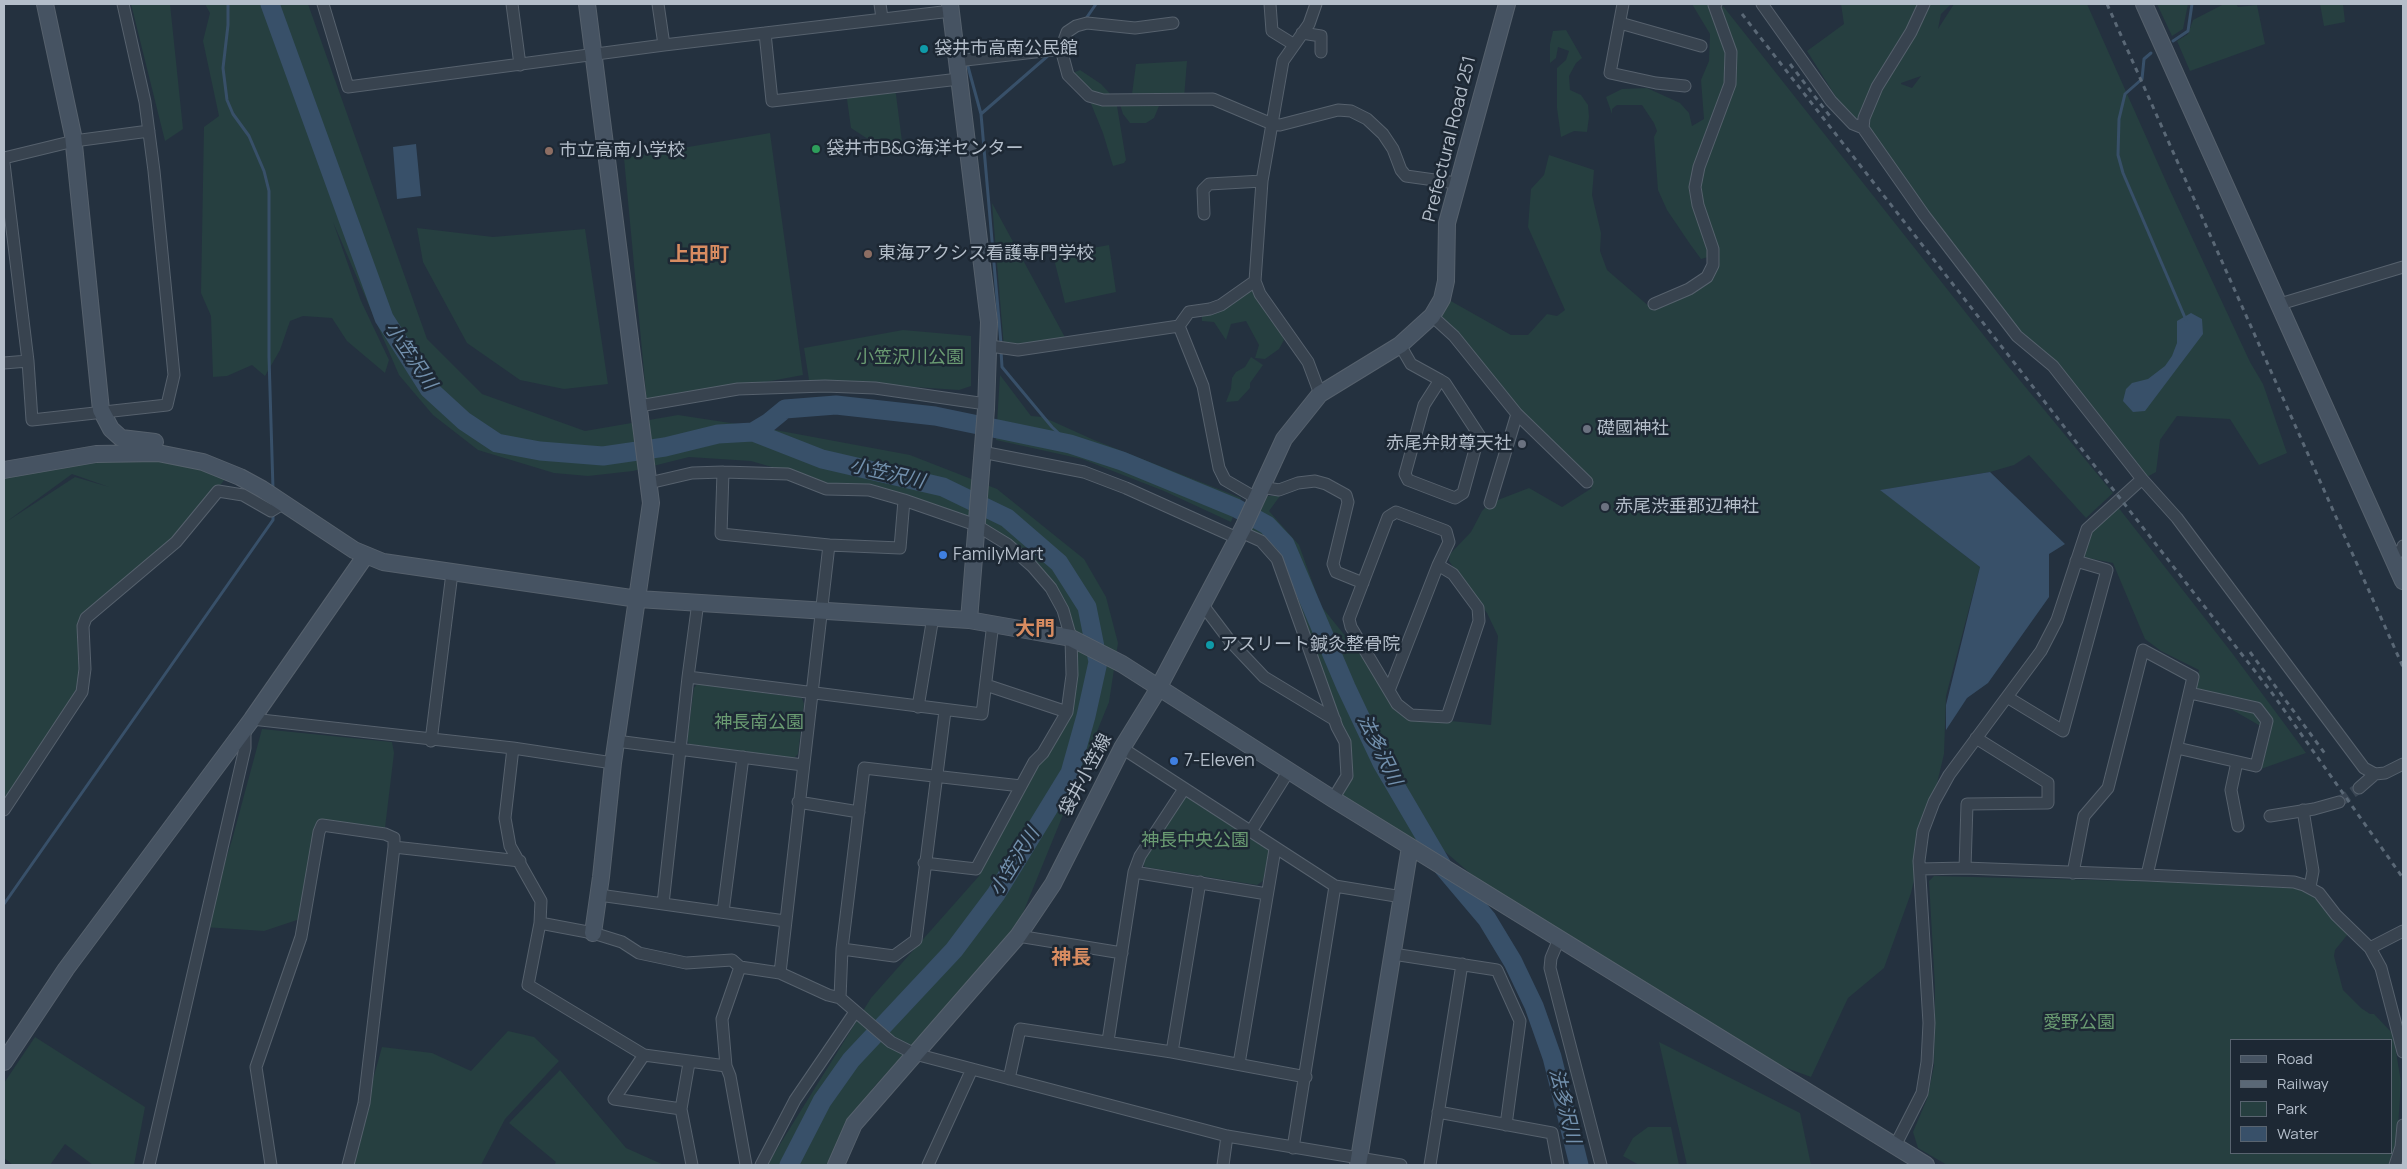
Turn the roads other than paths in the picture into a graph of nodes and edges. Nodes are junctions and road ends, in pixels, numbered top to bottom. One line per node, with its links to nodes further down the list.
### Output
1 (45, 4): 35 (street)
2 (123, 4): 34 (street)
3 (323, 4): 29 (street)
4 (512, 4): 29 (street)
5 (587, 4): 27 (street)
6 (658, 4): 23 (street)
7 (880, 4): 17 (street)
8 (1270, 4): 22 (street)
9 (1316, 4): 21 (street)
10 (1507, 4): 39 (street, Prefectural Road 251)
11 (1623, 4): 19 (street)
12 (1716, 4): 43 (street)
13 (1762, 4): 33 (street)
14 (1924, 4): 33 (street)
15 (2144, 4): 44 (street)
16 (951, 8): 17 (street); 28 (street)
17 (882, 18): 20 (street)
18 (1173, 22): 25 (street)
19 (1620, 23): 24 (street); 31 (street)
20 (765, 33): 23 (street); 30 (street)
21 (1302, 33): 22 (street); 26 (street)
22 (1293, 44): 32 (street)
23 (664, 45): 27 (street)
24 (1701, 46)
25 (1061, 49): 28 (street); 32 (street)
26 (1321, 52)
27 (594, 55): 29 (street); 54 (street)
28 (957, 61): 30 (street)
29 (520, 65)
30 (959, 79): 48 (street)
31 (1685, 86)
32 (1272, 124): 38 (street); 39 (street)
33 (1863, 128): 62 (street)
34 (149, 131): 35 (street); 55 (street)
35 (74, 141): 36 (street); 55 (street)
36 (4, 158)
37 (4, 162): 49 (street)
38 (1262, 181): 40 (street); 42 (street)
39 (1456, 183): 45 (street, Prefectural Road 251)
40 (1204, 214)
41 (2403, 267): 44 (street)
42 (1255, 281): 46 (street); 52 (street)
43 (1654, 304)
44 (2280, 304): 71 (street)
45 (1432, 316): 47 (street, Prefectural Road 251); 56 (street)
46 (1179, 326): 48 (street); 64 (street)
47 (1400, 345): 51 (street); 52 (street, Prefectural Road 251)
48 (990, 346): 53 (street)
49 (28, 361): 50 (street); 55 (street)
50 (4, 363)
51 (1440, 380): 51 (street)
52 (1320, 394): 64 (street, Prefectural Road 251)
53 (986, 407): 54 (street); 57 (street)
54 (639, 409): 61 (street)
55 (101, 410): 58 (street)
56 (1517, 414): 63 (street); 67 (street)
57 (983, 447): 68 (street); 69 (street)
58 (190, 459): 59 (street); 66 (street)
59 (4, 470)
60 (723, 472): 61 (street); 65 (street); 70 (street)
61 (648, 476): 78 (street)
62 (2142, 479): 73 (street); 111 (street)
63 (1587, 482)
64 (1257, 496): 69 (street, 袋井小笠線); 77 (street)
65 (904, 500): 68 (street); 70 (street)
66 (284, 504): 72 (street); 119 (street)
67 (1490, 504)
68 (976, 523): 83 (street); 85 (street)
69 (1240, 533): 80 (street, 袋井小笠線); 96 (street)
70 (828, 545): 81 (street)
71 (2397, 550): 76 (street)
72 (366, 555): 75 (street); 97 (street)
73 (2076, 561): 92 (street); 92 (street)
74 (1438, 565): 77 (street); 89 (street); 89 (street)
75 (452, 573): 78 (street); 99 (street)
76 (2403, 581)
77 (1363, 583): 89 (street)
78 (638, 599): 79 (street); 100 (street)
79 (698, 602): 81 (street); 86 (street)
80 (1202, 604): 88 (street, 袋井小笠線); 96 (street)
81 (822, 609): 82 (street); 91 (street)
82 (933, 617): 83 (street); 93 (street)
83 (970, 620): 84 (street)
84 (993, 623): 85 (street); 87 (street)
85 (1072, 639): 88 (street); 95 (street)
86 (688, 677): 91 (street); 104 (street)
87 (986, 686): 94 (street); 95 (street)
88 (1157, 688): 102 (street, 袋井小笠線); 110 (street)
89 (1390, 688)
90 (2190, 693): 103 (street); 106 (street); 133 (street)
91 (810, 694): 93 (street); 109 (street)
92 (2007, 697): 98 (street)
93 (918, 707): 94 (street)
94 (945, 711): 112 (street)
95 (1067, 712): 113 (street)
96 (1335, 720): 116 (street)
97 (249, 723): 99 (street); 163 (street); 179 (street)
98 (1976, 738): 130 (street); 131 (street)
99 (431, 741): 101 (street)
100 (616, 741): 104 (street); 107 (street)
101 (513, 748): 107 (street); 128 (street)
102 (1122, 748): 115 (street); 147 (street, 袋井小笠線)
103 (2177, 748): 106 (street); 134 (street)
104 (681, 749): 105 (street); 141 (street)
105 (743, 757): 109 (street); 142 (street)
106 (2237, 762): 123 (street)
107 (613, 763): 139 (street)
108 (2403, 764): 111 (street)
109 (803, 765): 117 (street)
110 (1288, 772): 116 (street); 124 (street)
111 (2375, 774): 114 (street)
112 (936, 776): 113 (street); 121 (street); 129 (street)
113 (1021, 786): 129 (street)
114 (2358, 788)
115 (1184, 789): 124 (street); 132 (street)
116 (1333, 799): 126 (street)
117 (798, 802): 121 (street); 143 (street)
118 (2339, 802): 120 (street)
119 (4, 810)
120 (2303, 810): 122 (street); 137 (street)
121 (859, 812): 150 (street)
122 (2270, 816)
123 (2238, 826)
124 (1251, 831): 127 (street)
125 (394, 847): 128 (street); 180 (street); 181 (street)
126 (1410, 848): 140 (street); 148 (street)
127 (1276, 850): 136 (street); 138 (street)
128 (520, 861): 144 (street)
129 (924, 862): 150 (street)
130 (1965, 868): 131 (street); 133 (street)
131 (1920, 869): 175 (street)
132 (1134, 872): 135 (street); 151 (street)
133 (2073, 873): 134 (street)
134 (2147, 875): 137 (street)
135 (1200, 882): 138 (street); 159 (street)
136 (1335, 886): 140 (street); 168 (street)
137 (2310, 887): 149 (street)
138 (1267, 894): 165 (street)
139 (599, 896): 141 (street); 146 (street)
140 (1402, 898): 152 (street)
141 (663, 904): 142 (street)
142 (723, 912): 143 (street)
143 (785, 921): 155 (street)
144 (540, 923): 146 (street); 162 (street)
145 (2403, 931): 149 (street)
146 (593, 933): 154 (street)
147 (1018, 936): 151 (street); 161 (street, 袋井小笠線)
148 (1559, 939): 175 (street); 190 (street)
149 (2370, 948): 160 (street)
150 (842, 949): 156 (street)
151 (1122, 953): 158 (street)
152 (1393, 954): 153 (street); 177 (street)
153 (1462, 964): 171 (street); 172 (street)
154 (740, 967): 155 (street); 166 (street)
155 (780, 973): 156 (street)
156 (840, 998): 157 (street)
157 (857, 1014): 161 (street); 184 (street)
158 (1108, 1041): 159 (street); 169 (street)
159 (1172, 1052): 165 (street)
160 (2403, 1052)
161 (915, 1054): 167 (street); 178 (street, 袋井小笠線)
162 (644, 1056): 164 (street); 170 (street)
163 (4, 1062)
164 (689, 1062): 166 (street); 170 (street)
165 (1239, 1064): 168 (street)
166 (726, 1066): 183 (street)
167 (972, 1069): 169 (street); 185 (street)
168 (1306, 1077): 176 (street)
169 (1009, 1079): 174 (street)
170 (681, 1109): 182 (street)
171 (1438, 1112): 172 (street); 188 (street)
172 (1506, 1125): 189 (street)
173 (2403, 1125): 192 (street)
174 (1227, 1136): 176 (street); 186 (street)
175 (1895, 1146): 191 (street)
176 (1293, 1148): 177 (street)
177 (1358, 1162): 187 (street)
178 (840, 1164)
179 (149, 1165)
180 (271, 1165)
181 (348, 1165)
182 (692, 1165)
183 (746, 1165)
184 (761, 1165)
185 (928, 1165)
186 (1223, 1165)
187 (1400, 1165)
188 (1430, 1165)
189 (1558, 1165)
190 (1601, 1165)
191 (1926, 1165)
192 (2395, 1165)

